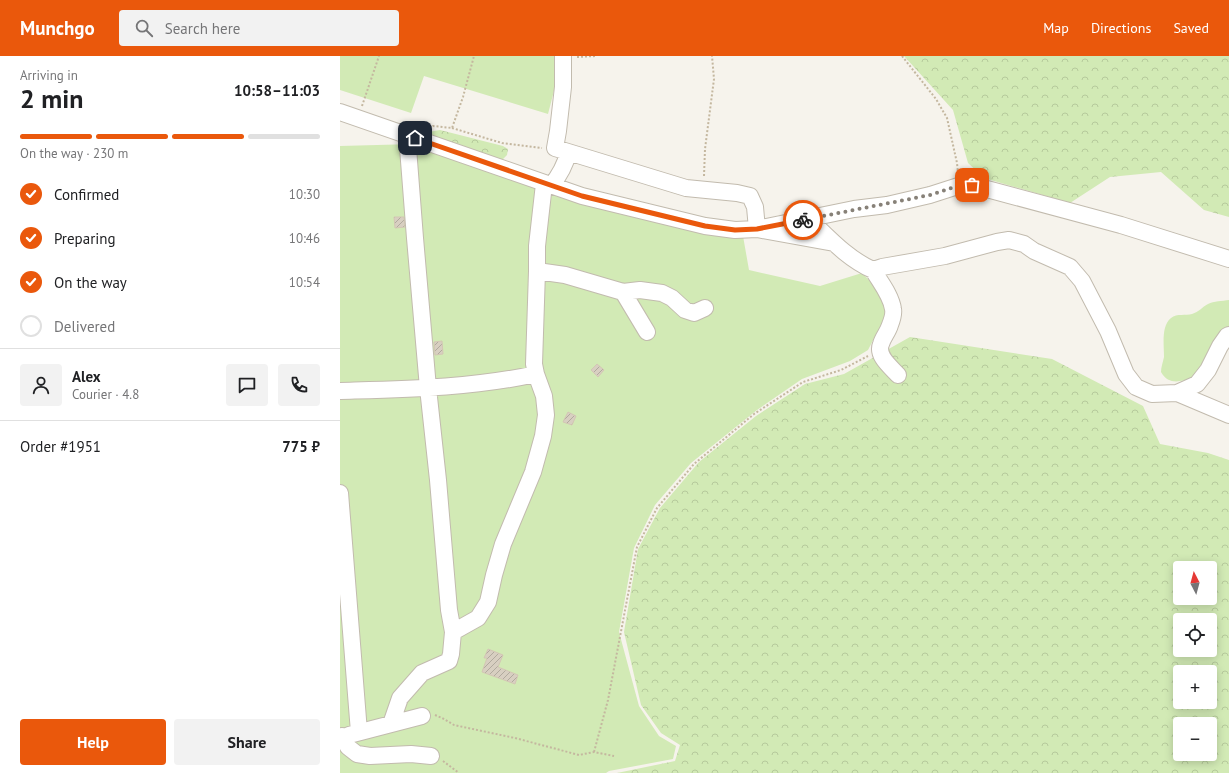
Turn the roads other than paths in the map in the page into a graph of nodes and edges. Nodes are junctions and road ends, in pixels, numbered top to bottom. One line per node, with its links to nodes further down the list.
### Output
1 (563, 57): 4 (lane)
2 (340, 112): 3 (lane)
3 (407, 135): 5 (lane); 18 (lane)
4 (561, 151): 5 (lane); 7 (lane)
5 (548, 185): 7 (lane); 11 (lane)
6 (809, 219): 7 (lane); 8 (lane); 9 (lane)
7 (757, 229): 8 (lane)
8 (834, 243): 10 (lane)
9 (1229, 259)
10 (873, 270): 17 (lane); 20 (lane)
11 (537, 271): 12 (lane); 16 (lane)
12 (623, 292): 13 (lane); 14 (lane)
13 (705, 308)
14 (647, 332)
15 (1229, 335): 20 (lane)
16 (536, 374): 18 (lane); 23 (lane)
17 (898, 374)
18 (428, 388): 19 (lane); 23 (lane)
19 (340, 391)
20 (1177, 393): 21 (lane)
21 (1229, 415)
22 (340, 493): 26 (lane)
23 (453, 632): 25 (lane)
24 (422, 716): 25 (lane)
25 (391, 724): 26 (lane)
26 (359, 732): 27 (lane)
27 (341, 737): 28 (lane)
28 (431, 756)

